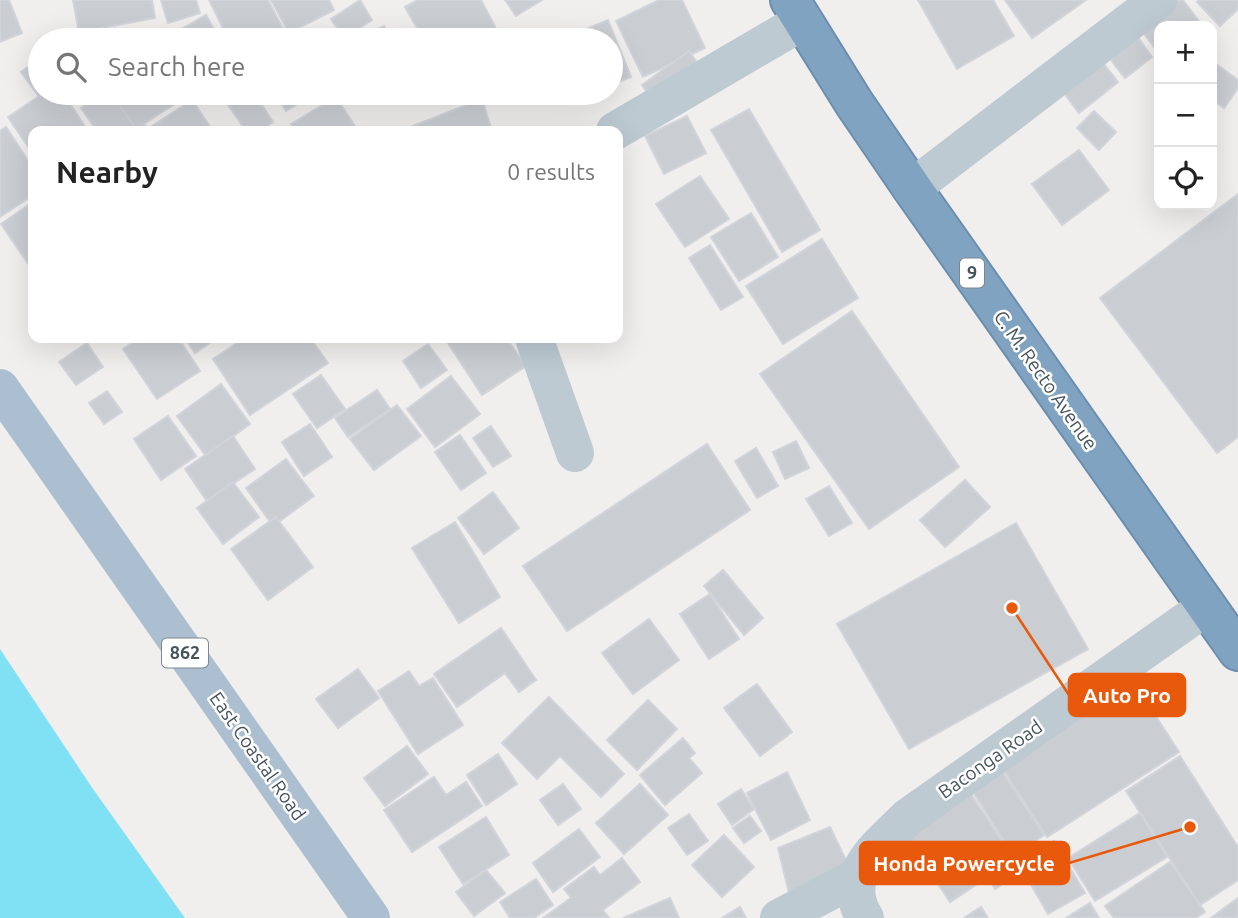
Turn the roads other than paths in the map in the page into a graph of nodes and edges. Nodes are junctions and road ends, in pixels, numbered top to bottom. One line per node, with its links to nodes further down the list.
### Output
1 (1158, 0): 4 (street)
2 (796, 11): 3 (street); 4 (highway, C. M. Recto Avenue / 9)
3 (623, 126)
4 (912, 188): 8 (highway, C. M. Recto Avenue / 9)
5 (536, 343): 7 (street)
6 (0, 388): 11 (main road, East Coastal Road / 862)
7 (575, 453)
8 (1206, 607): 9 (highway, C. M. Recto Avenue / 9); 10 (street, Baconga Road)
9 (1238, 651)
10 (857, 877): 12 (street); 13 (street)
11 (371, 918)
12 (779, 918)
13 (865, 918)

